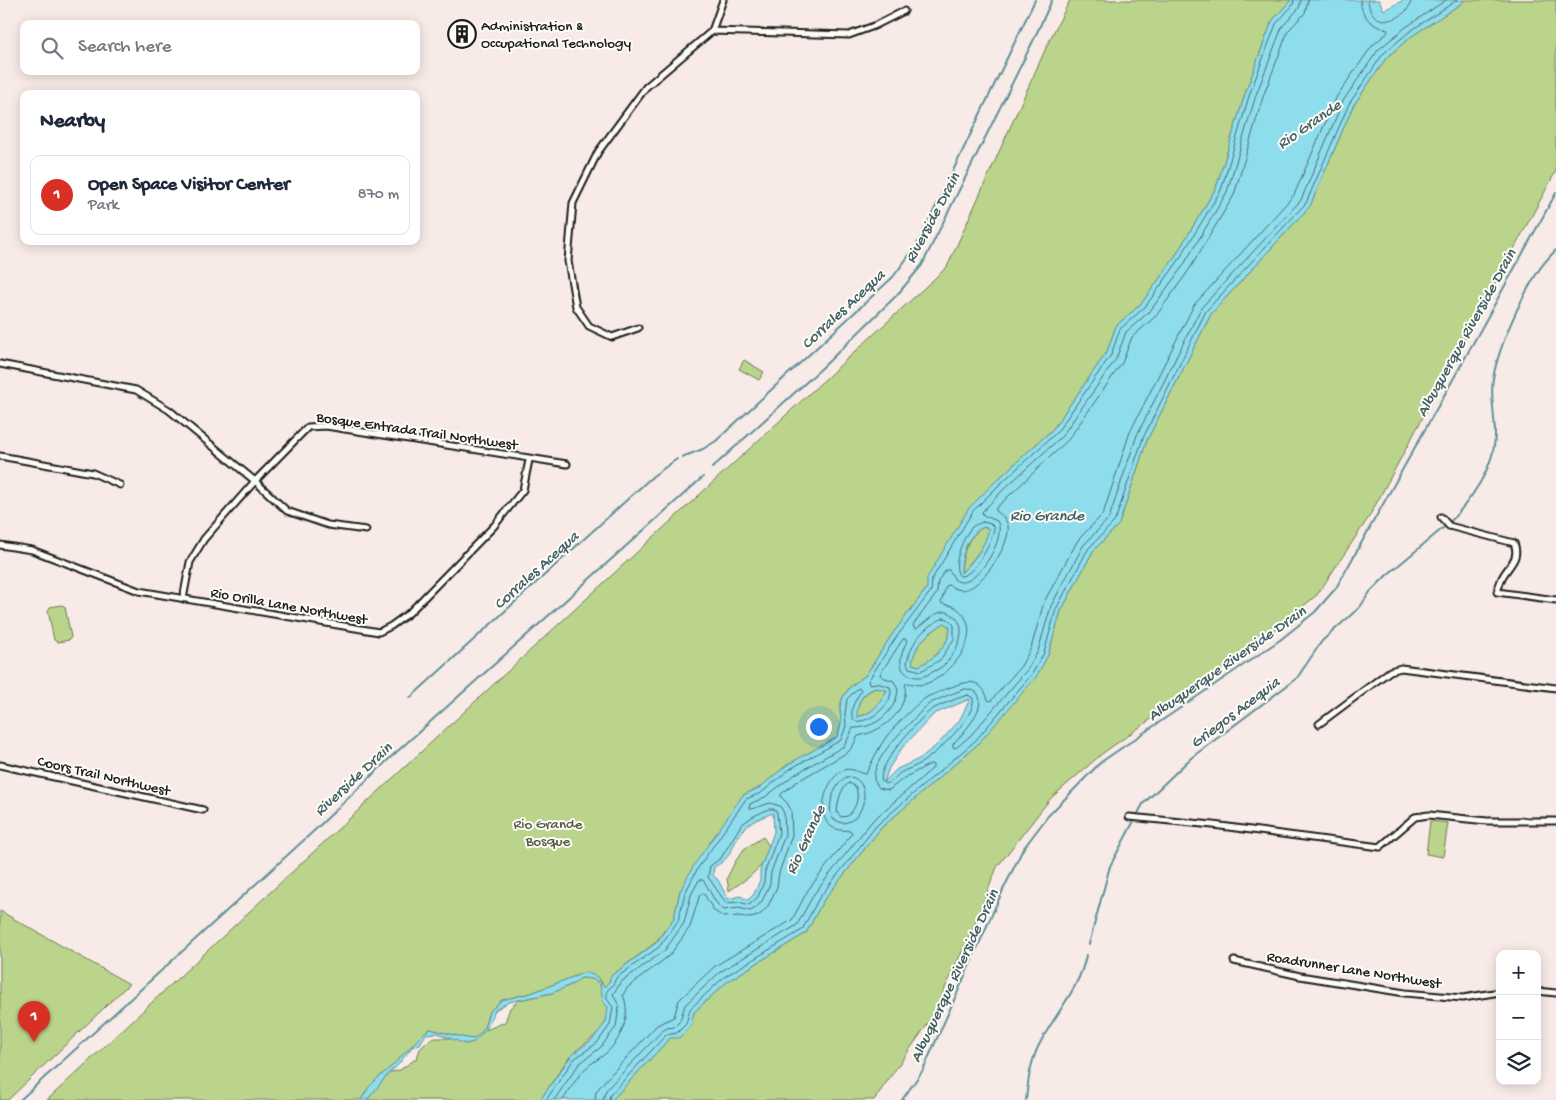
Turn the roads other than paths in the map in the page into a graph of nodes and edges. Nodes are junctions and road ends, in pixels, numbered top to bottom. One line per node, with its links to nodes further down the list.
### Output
1 (723, 0): 3 (street)
2 (904, 11): 3 (street)
3 (712, 31): 4 (street)
4 (638, 328)
5 (0, 364): 9 (street)
6 (0, 456): 10 (street)
7 (529, 460): 8 (street, Bosque Entrada Trail Northwest); 9 (street, Bosque Entrada Trail Northwest); 14 (street, Rio Orilla Lane Northwest)
8 (567, 464)
9 (255, 481): 12 (street); 14 (street)
10 (120, 485)
11 (1441, 517): 15 (street)
12 (366, 530)
13 (0, 545): 14 (street, Rio Orilla Lane Northwest)
14 (183, 599)
15 (1556, 600)
16 (1556, 688): 17 (street)
17 (1319, 724)
18 (0, 765): 19 (street, Coors Trail Northwest)
19 (203, 810)
20 (1130, 817): 21 (street)
21 (1556, 821)
22 (1234, 961): 25 (street, Roadrunner Lane Northwest)
23 (1541, 991): 24 (street)
24 (1556, 992)
25 (1496, 993)

